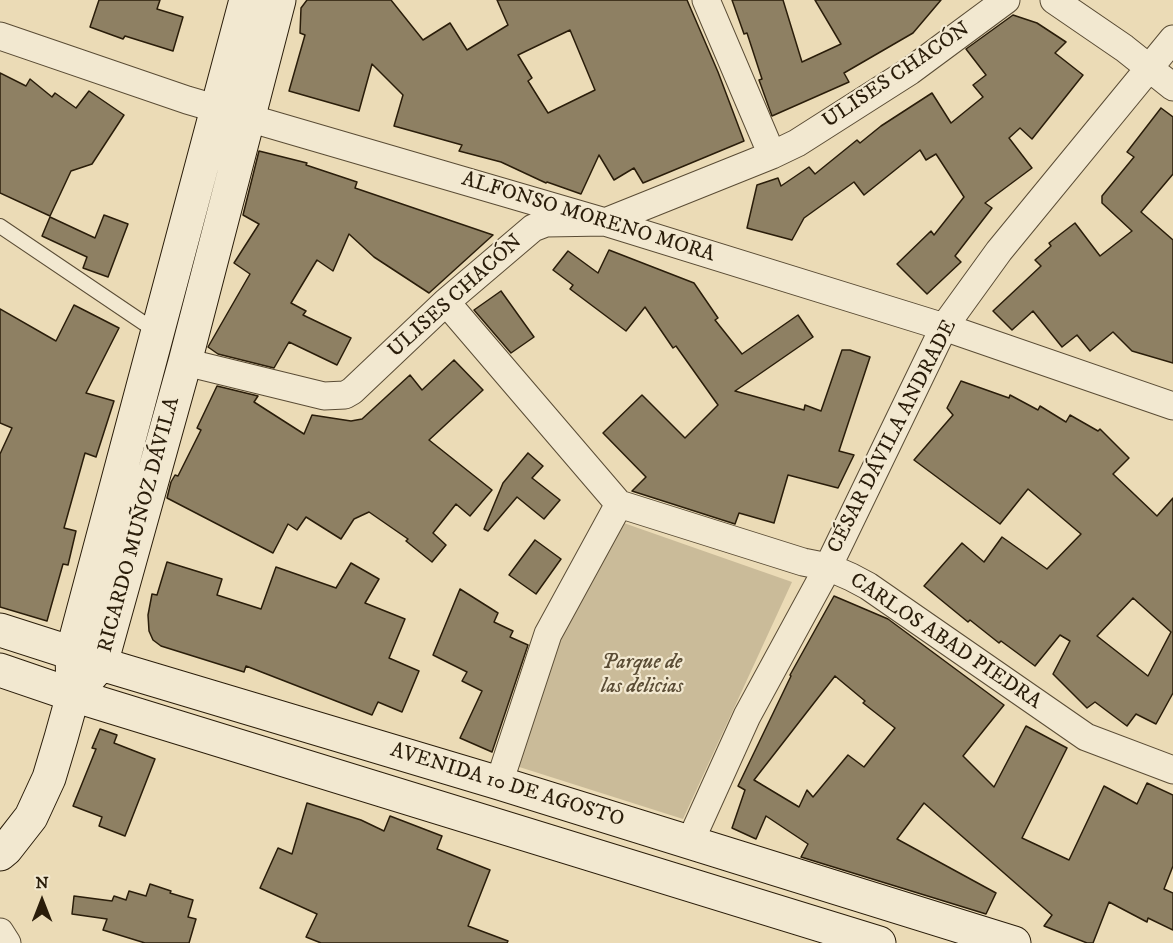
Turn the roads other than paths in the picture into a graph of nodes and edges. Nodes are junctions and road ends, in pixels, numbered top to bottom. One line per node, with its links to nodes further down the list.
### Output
1 (246, 0): 10 (main road, RICARDO MUÑOZ DÁVILA)
2 (279, 0): 11 (main road, RICARDO MUÑOZ DÁVILA)
3 (706, 0): 12 (street)
4 (1006, 0): 12 (street, ULISES CHACÓN)
5 (1054, 0): 8 (street)
6 (0, 36): 10 (street, ALFONSO MORENO MORA)
7 (1173, 39): 8 (street, CÉSAR DÁVILA ANDRADE)
8 (1150, 70): 9 (street); 16 (street, CÉSAR DÁVILA ANDRADE)
9 (1173, 87)
10 (216, 108): 11 (street, ALFONSO MORENO MORA); 17 (main road, RICARDO MUÑOZ DÁVILA)
11 (248, 117): 13 (street, ALFONSO MORENO MORA); 18 (main road, RICARDO MUÑOZ DÁVILA)
12 (772, 155): 13 (street, ULISES CHACÓN)
13 (605, 222): 15 (street, ULISES CHACÓN); 16 (street, ALFONSO MORENO MORA)
14 (0, 226): 17 (lane)
15 (446, 302): 18 (street, ULISES CHACÓN); 20 (street)
16 (944, 327): 19 (street, ALFONSO MORENO MORA); 21 (street, CÉSAR DÁVILA ANDRADE)
17 (157, 332): 23 (main road, RICARDO MUÑOZ DÁVILA)
18 (184, 363): 24 (main road, RICARDO MUÑOZ DÁVILA)
19 (1173, 406)
20 (619, 504): 21 (street, CARLOS ABAD PIEDRA); 28 (street)
21 (828, 567): 27 (street, CARLOS ABAD PIEDRA); 29 (street, CÉSAR DÁVILA ANDRADE)
22 (0, 630): 23 (main road, AVENIDA 10 DE AGOSTO)
23 (72, 652): 24 (main road, AVENIDA 10 DE AGOSTO); 26 (main road, RICARDO MUÑOZ DÁVILA)
24 (101, 664): 26 (main road, RICARDO MUÑOZ DÁVILA); 28 (main road, AVENIDA 10 DE AGOSTO)
25 (0, 670): 26 (main road, AVENIDA 10 DE AGOSTO)
26 (73, 695): 30 (main road); 34 (main road, AVENIDA 10 DE AGOSTO)
27 (1173, 770)
28 (499, 783): 29 (main road, AVENIDA 10 DE AGOSTO)
29 (690, 842): 35 (main road, AVENIDA 10 DE AGOSTO)
30 (0, 854)
31 (0, 932): 33 (street)
32 (0, 940): 33 (street)
33 (6, 943)
34 (879, 943)
35 (1014, 943)

